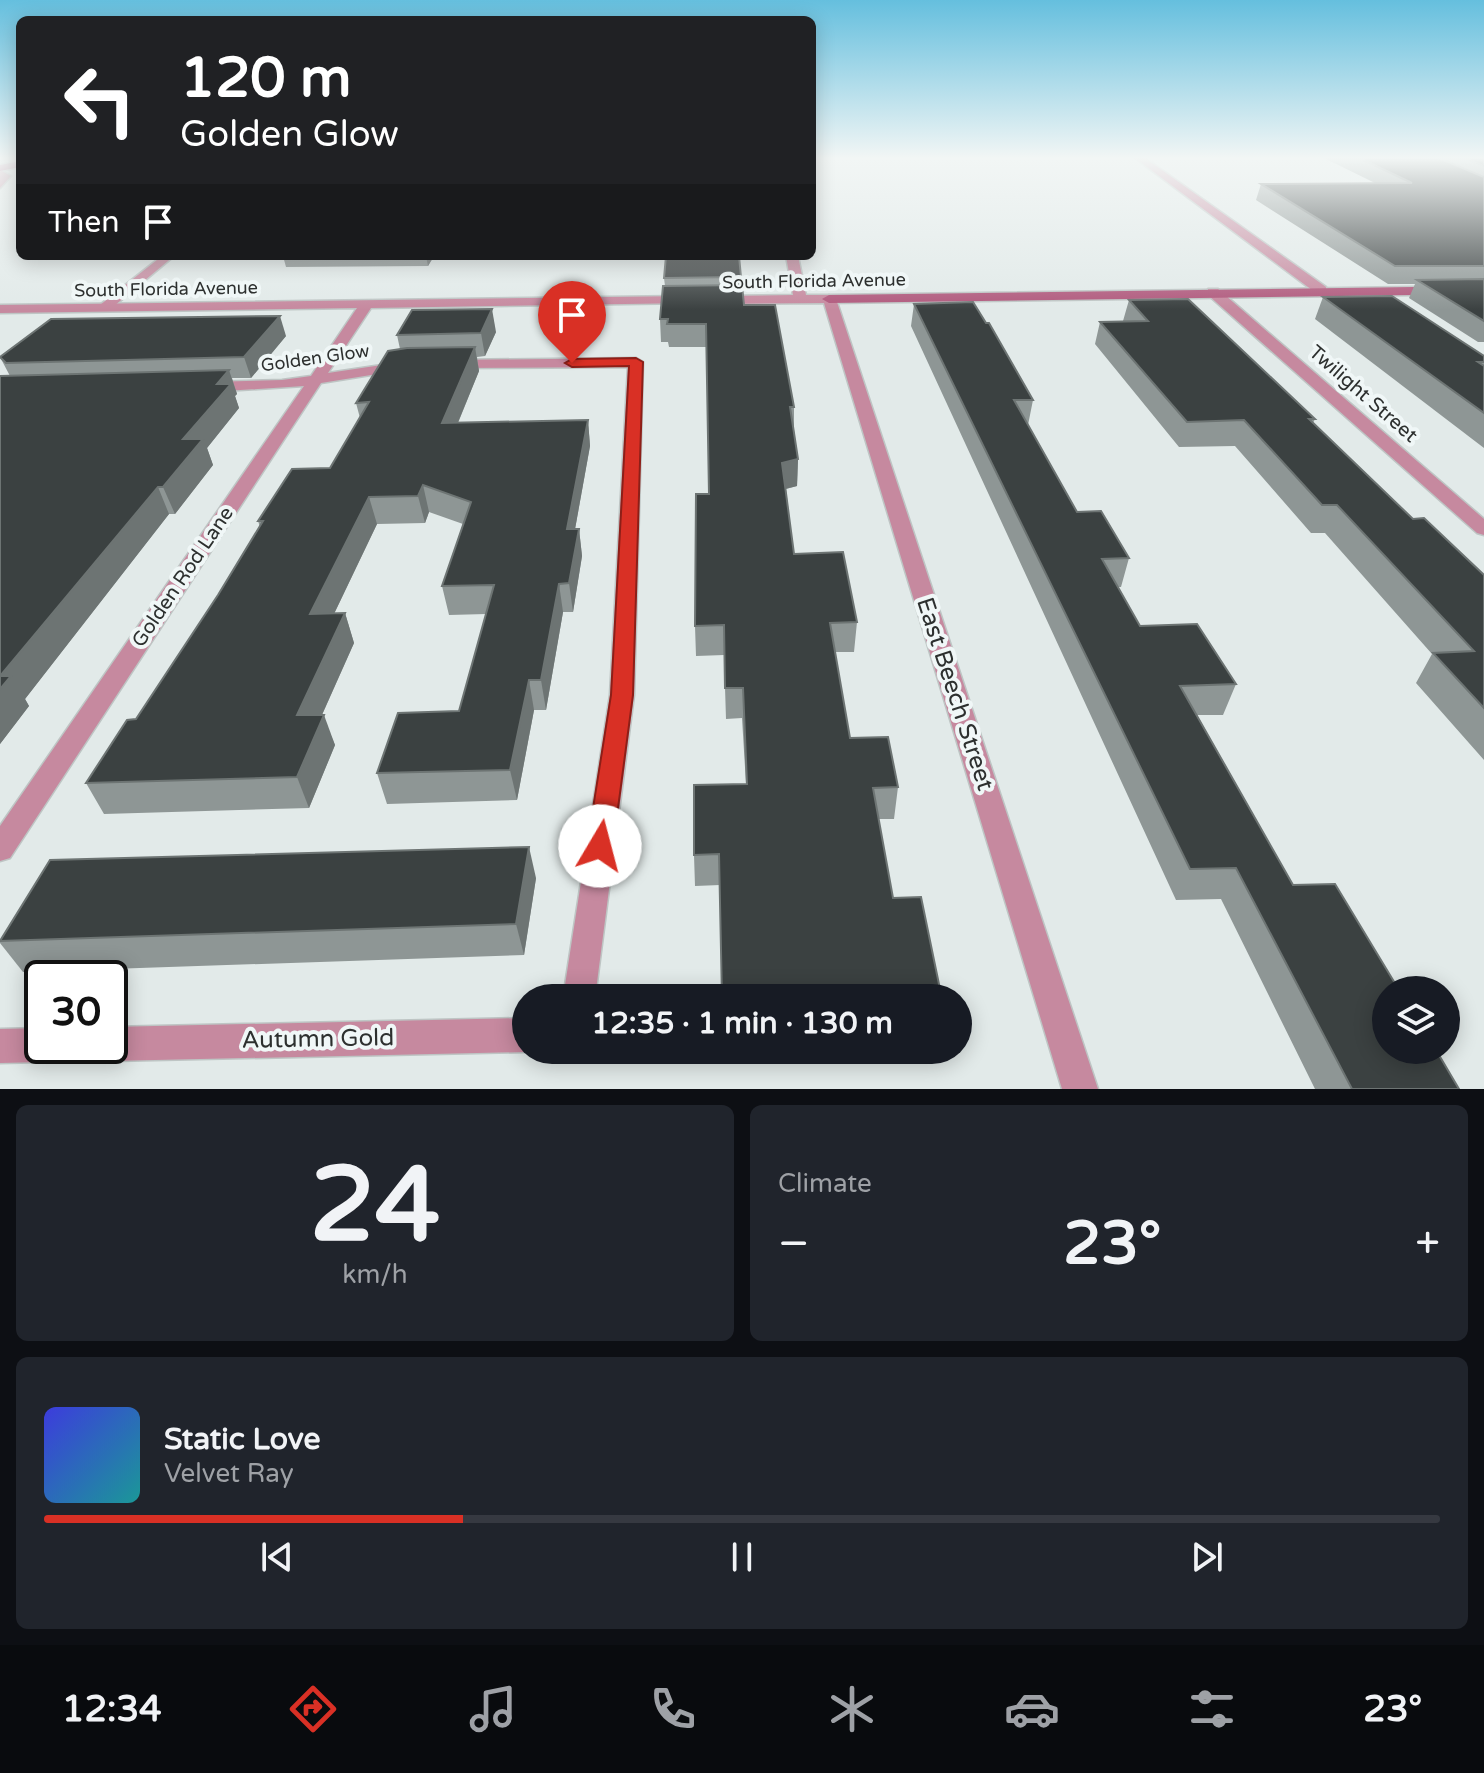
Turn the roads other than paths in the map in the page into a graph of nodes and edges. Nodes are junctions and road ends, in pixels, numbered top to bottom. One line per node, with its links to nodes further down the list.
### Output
1 (1209, 209): 4 (street)
2 (164, 260): 10 (lane)
3 (793, 260): 7 (street)
4 (1321, 290): 5 (street, South Florida Avenue); 6 (street, South Florida Avenue)
5 (1484, 290)
6 (1213, 292): 8 (street, South Florida Avenue); 14 (street, Twilight Street)
7 (800, 299): 8 (street, South Florida Avenue); 9 (street, South Florida Avenue)
8 (829, 299): 21 (street, East Beech Street)
9 (367, 304): 10 (street, South Florida Avenue); 12 (street, Golden Rod Lane)
10 (104, 308): 11 (street, South Florida Avenue)
11 (0, 309)
12 (316, 380): 13 (street, Golden Glow); 15 (street, Golden Rod Lane); 16 (street, Golden Glow)
13 (188, 388)
14 (1484, 529)
15 (0, 849)
16 (581, 984)
17 (512, 1035): 18 (street, Autumn Gold)
18 (128, 1044)
19 (24, 1045): 20 (street)
20 (0, 1046)
21 (1080, 1089)

